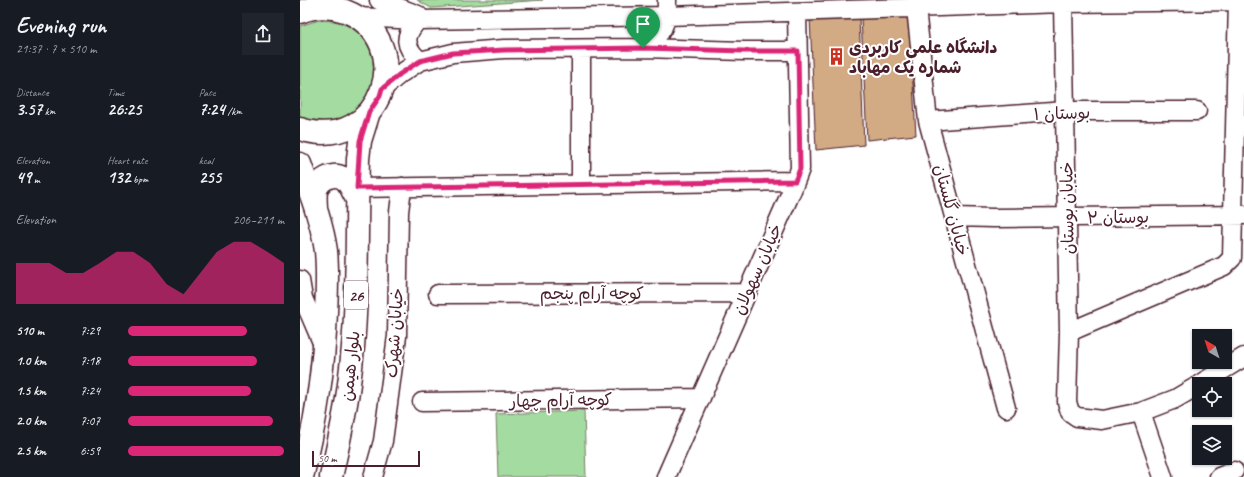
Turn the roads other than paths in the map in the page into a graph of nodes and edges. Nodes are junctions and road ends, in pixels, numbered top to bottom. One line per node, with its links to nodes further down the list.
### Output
1 (379, 0): 10 (street)
2 (1240, 1): 3 (street); 27 (street)
3 (1063, 3): 6 (street); 16 (street, خیابان بوستان)
4 (316, 4): 7 (main road, 26); 9 (main road, 26)
5 (667, 8): 8 (street); 10 (street); 11 (street)
6 (916, 8): 8 (street); 19 (street, خیابان گلستان)
7 (300, 12)
8 (797, 12): 13 (street, خیابان سهولان)
9 (357, 17): 10 (street); 15 (main road, 26)
10 (424, 20): 14 (street)
11 (643, 48): 12 (street); 13 (street)
12 (581, 49): 14 (street); 23 (street)
13 (798, 51): 22 (street, خیابان سهولان)
14 (420, 61): 15 (street)
15 (382, 89): 18 (main road, 26)
16 (1065, 111): 17 (street, بوستان ۱); 19 (street, بوستان ۱); 29 (street, خیابان بوستان)
17 (1197, 111)
18 (369, 112): 20 (main road, 26); 25 (main road, بلوار هیمن / 26)
19 (928, 121): 28 (street, خیابان گلستان)
20 (300, 129)
21 (300, 164): 26 (main road, بلوار هیمن / 26)
22 (795, 181): 23 (street); 31 (street, خیابان سهولان)
23 (581, 184): 24 (street)
24 (402, 187): 25 (street); 44 (street, خیابان شهرک)
25 (357, 194): 26 (main road); 43 (main road, بلوار هیمن / 26)
26 (316, 210): 34 (main road, بلوار هیمن / 26)
27 (1239, 215): 29 (street, بوستان ۲); 33 (street)
28 (954, 218): 29 (street, بوستان ۲); 40 (street, خیابان گلستان)
29 (1067, 218): 33 (street, خیابان بوستان)
30 (300, 280): 34 (street)
31 (747, 292): 32 (street, کوچه آرام پنجم); 38 (street, خیابان سهولان)
32 (438, 294)
33 (1069, 332): 41 (street, خیابان بوستان)
34 (325, 349): 42 (main road, بلوار هیمن / 26)
35 (1241, 364): 36 (street)
36 (1214, 377)
37 (1192, 389): 41 (street)
38 (701, 398): 39 (street, کوچه آرام چهار); 45 (street, خیابان سهولان)
39 (422, 402)
40 (1006, 408)
41 (1141, 412): 46 (street)
42 (302, 477)
43 (331, 477)
44 (373, 477)
45 (666, 477)
46 (1163, 477)

